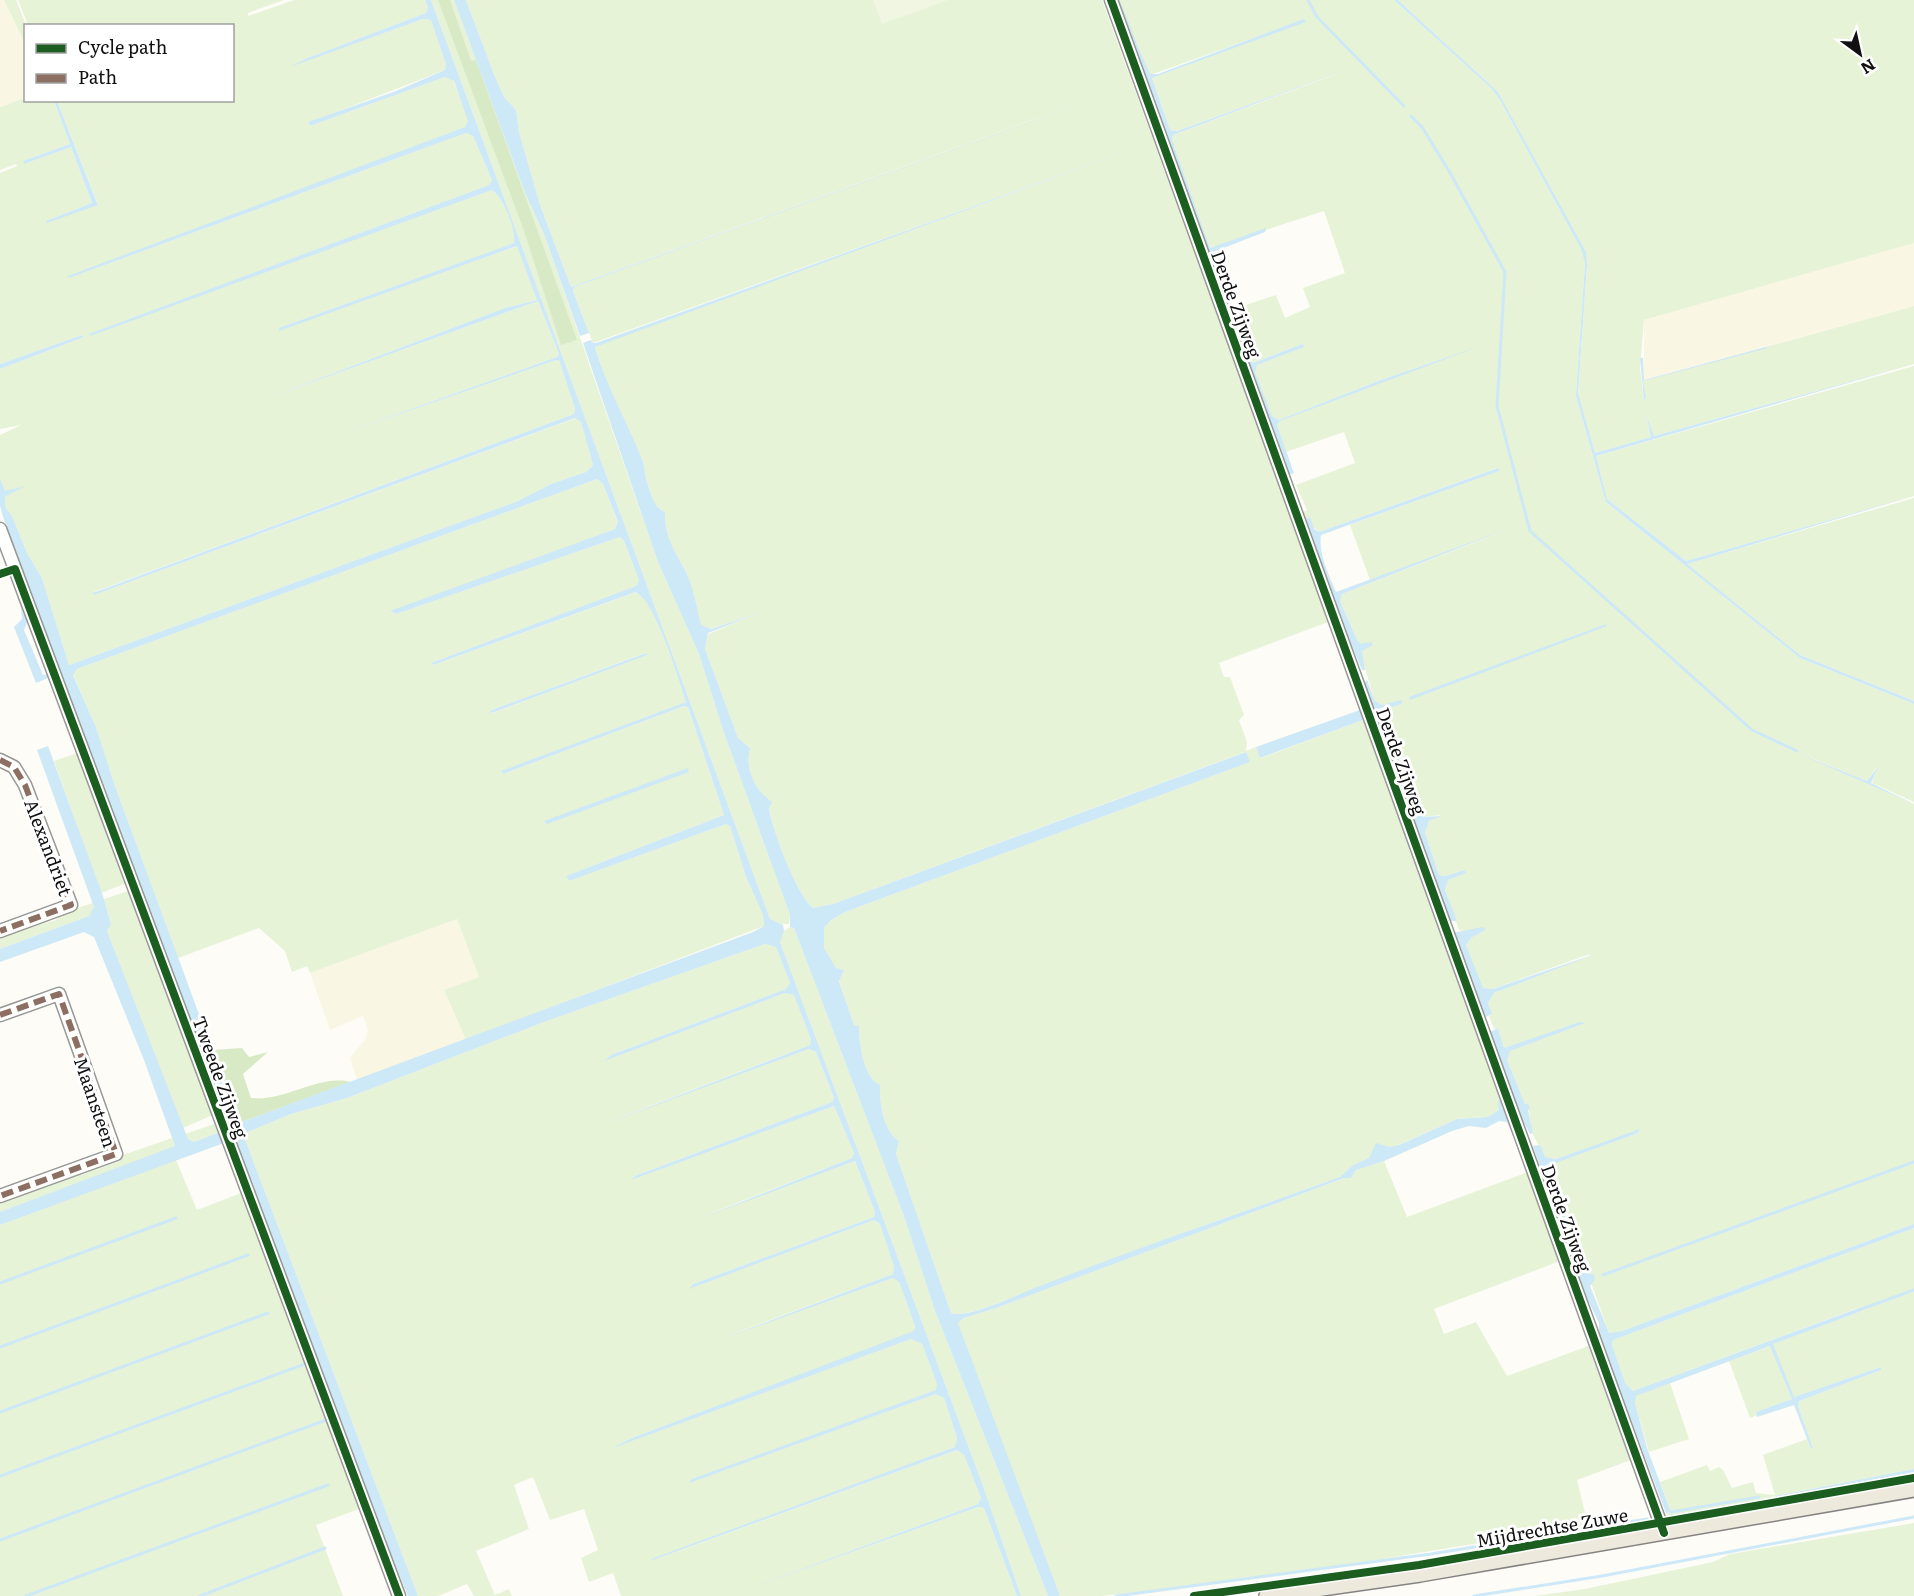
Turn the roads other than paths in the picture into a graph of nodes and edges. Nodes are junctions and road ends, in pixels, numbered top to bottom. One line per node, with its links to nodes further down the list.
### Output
1 (1111, 0): 8 (street, Derde Zijweg)
2 (0, 529): 9 (street, Tweede Zijweg)
3 (0, 760): 4 (street, Alexandriet)
4 (0, 931)
5 (0, 1015): 6 (street, Maansteen)
6 (0, 1196)
7 (1914, 1489): 8 (main road, Mijdrechtse Zuwe)
8 (1664, 1533): 10 (main road, Mijdrechtse Zuwe)
9 (399, 1596)
10 (1267, 1596)

